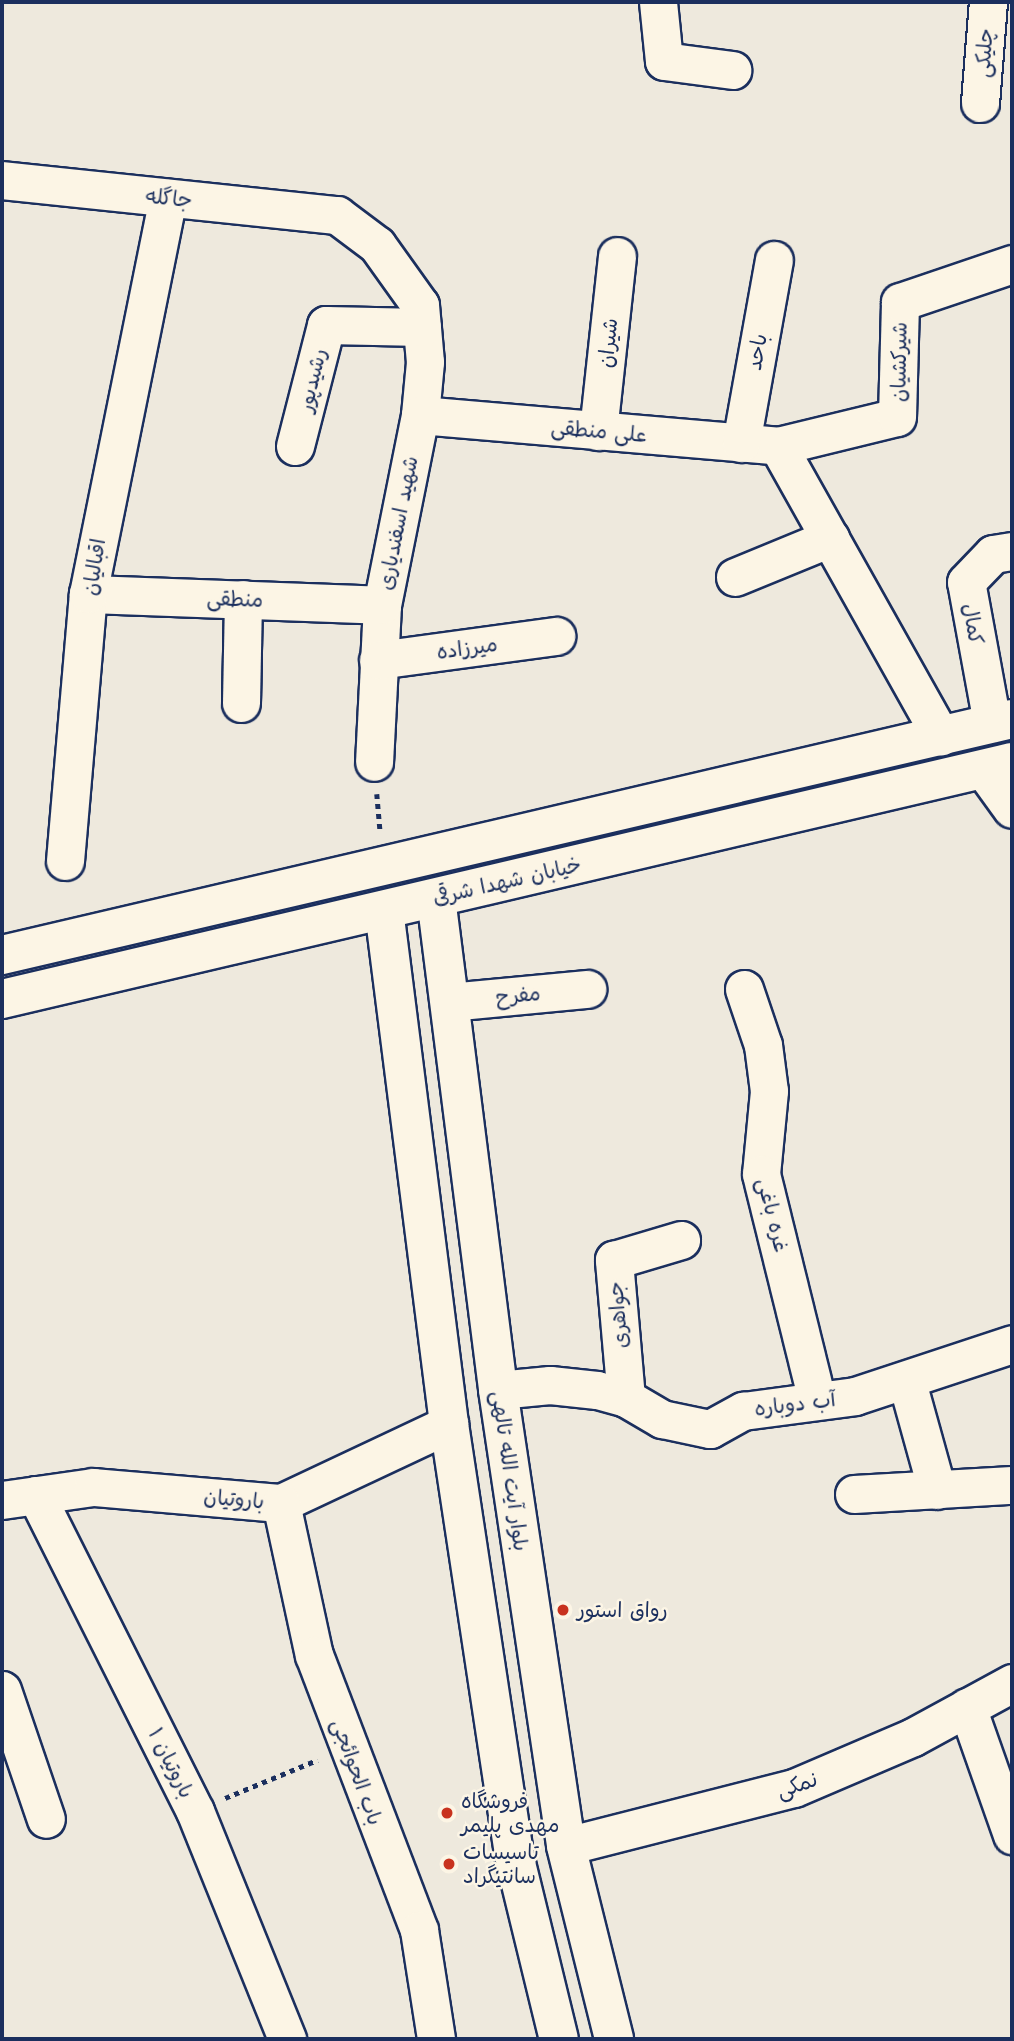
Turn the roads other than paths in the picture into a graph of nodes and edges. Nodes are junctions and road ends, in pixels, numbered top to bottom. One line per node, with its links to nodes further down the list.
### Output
1 (658, 2): 4 (street)
2 (988, 2): 3 (street, چلیکی)
3 (998, 66): 5 (street, چلیکی)
4 (732, 71)
5 (980, 103)
6 (2, 180): 7 (street, جاگله)
7 (168, 198): 8 (street, جاگله); 21 (street, اقبالیان)
8 (337, 215): 12 (street, شهید اسفندیاری)
9 (617, 256): 14 (street, شیران)
10 (774, 260): 15 (street, باحد)
11 (1012, 264): 17 (street, شیرکشیان)
12 (422, 327): 13 (street, شهید اسفندیاری); 16 (street, رشیدپور)
13 (420, 415): 14 (street, علی منطقی); 23 (street, شهید اسفندیاری)
14 (598, 430): 15 (street, علی منطقی)
15 (741, 443): 17 (street, علی منطقی)
16 (295, 446)
17 (778, 446): 18 (street)
18 (830, 538): 20 (street); 28 (street)
19 (1012, 551): 27 (street, کمال)
20 (735, 577)
21 (88, 594): 22 (street, منطقی); 32 (street, اقبالیان)
22 (243, 599): 23 (street, منطقی); 26 (street)
23 (382, 605): 25 (street, شهید اسفندیاری)
24 (556, 636): 25 (street, میرزاده)
25 (378, 660): 29 (street, شهید اسفندیاری)
26 (241, 703)
27 (1002, 721): 28 (main road, خیابان شهدا شرقی)
28 (941, 736): 35 (main road, خیابان شهدا شرقی)
29 (374, 762)
30 (998, 766): 31 (street); 33 (main road, خیابان شهدا شرقی)
31 (1012, 809)
32 (65, 861)
33 (436, 898): 34 (main road, خیابان شهدا شرقی); 39 (main road, بلوار آیت الله تالهی)
34 (384, 910): 38 (main road, خیابان شهدا شرقی); 46 (main road)
35 (2, 955)
36 (587, 989): 39 (street, مفرح)
37 (744, 989): 45 (street, غره باغی)
38 (2, 999)
39 (449, 1002): 43 (main road, بلوار آیت الله تالهی)
40 (681, 1240): 44 (street, جواهری)
41 (1012, 1344): 42 (street, آب دوباره)
42 (907, 1382): 45 (street, آب دوباره); 48 (street)
43 (498, 1390): 44 (street, آب دوباره); 46 (main road); 57 (main road, بلوار آیت الله تالهی)
44 (626, 1398): 45 (street, آب دوباره)
45 (817, 1400)
46 (449, 1424): 51 (street, باروتیان); 60 (main road)
47 (1012, 1485): 48 (street)
48 (937, 1490): 49 (street)
49 (854, 1494)
50 (19, 1498): 51 (street, باروتیان); 58 (street, ۱ باروتیان)
51 (281, 1503): 59 (street, باب الحوائجی)
52 (1012, 1683): 54 (street, نمکی)
53 (2, 1690): 55 (street)
54 (967, 1707): 56 (street); 57 (street, نمکی)
55 (46, 1819)
56 (1012, 1835)
57 (566, 1846): 61 (main road, بلوار آیت الله تالهی)
58 (288, 2039)
59 (436, 2039)
60 (559, 2039)
61 (614, 2039)

